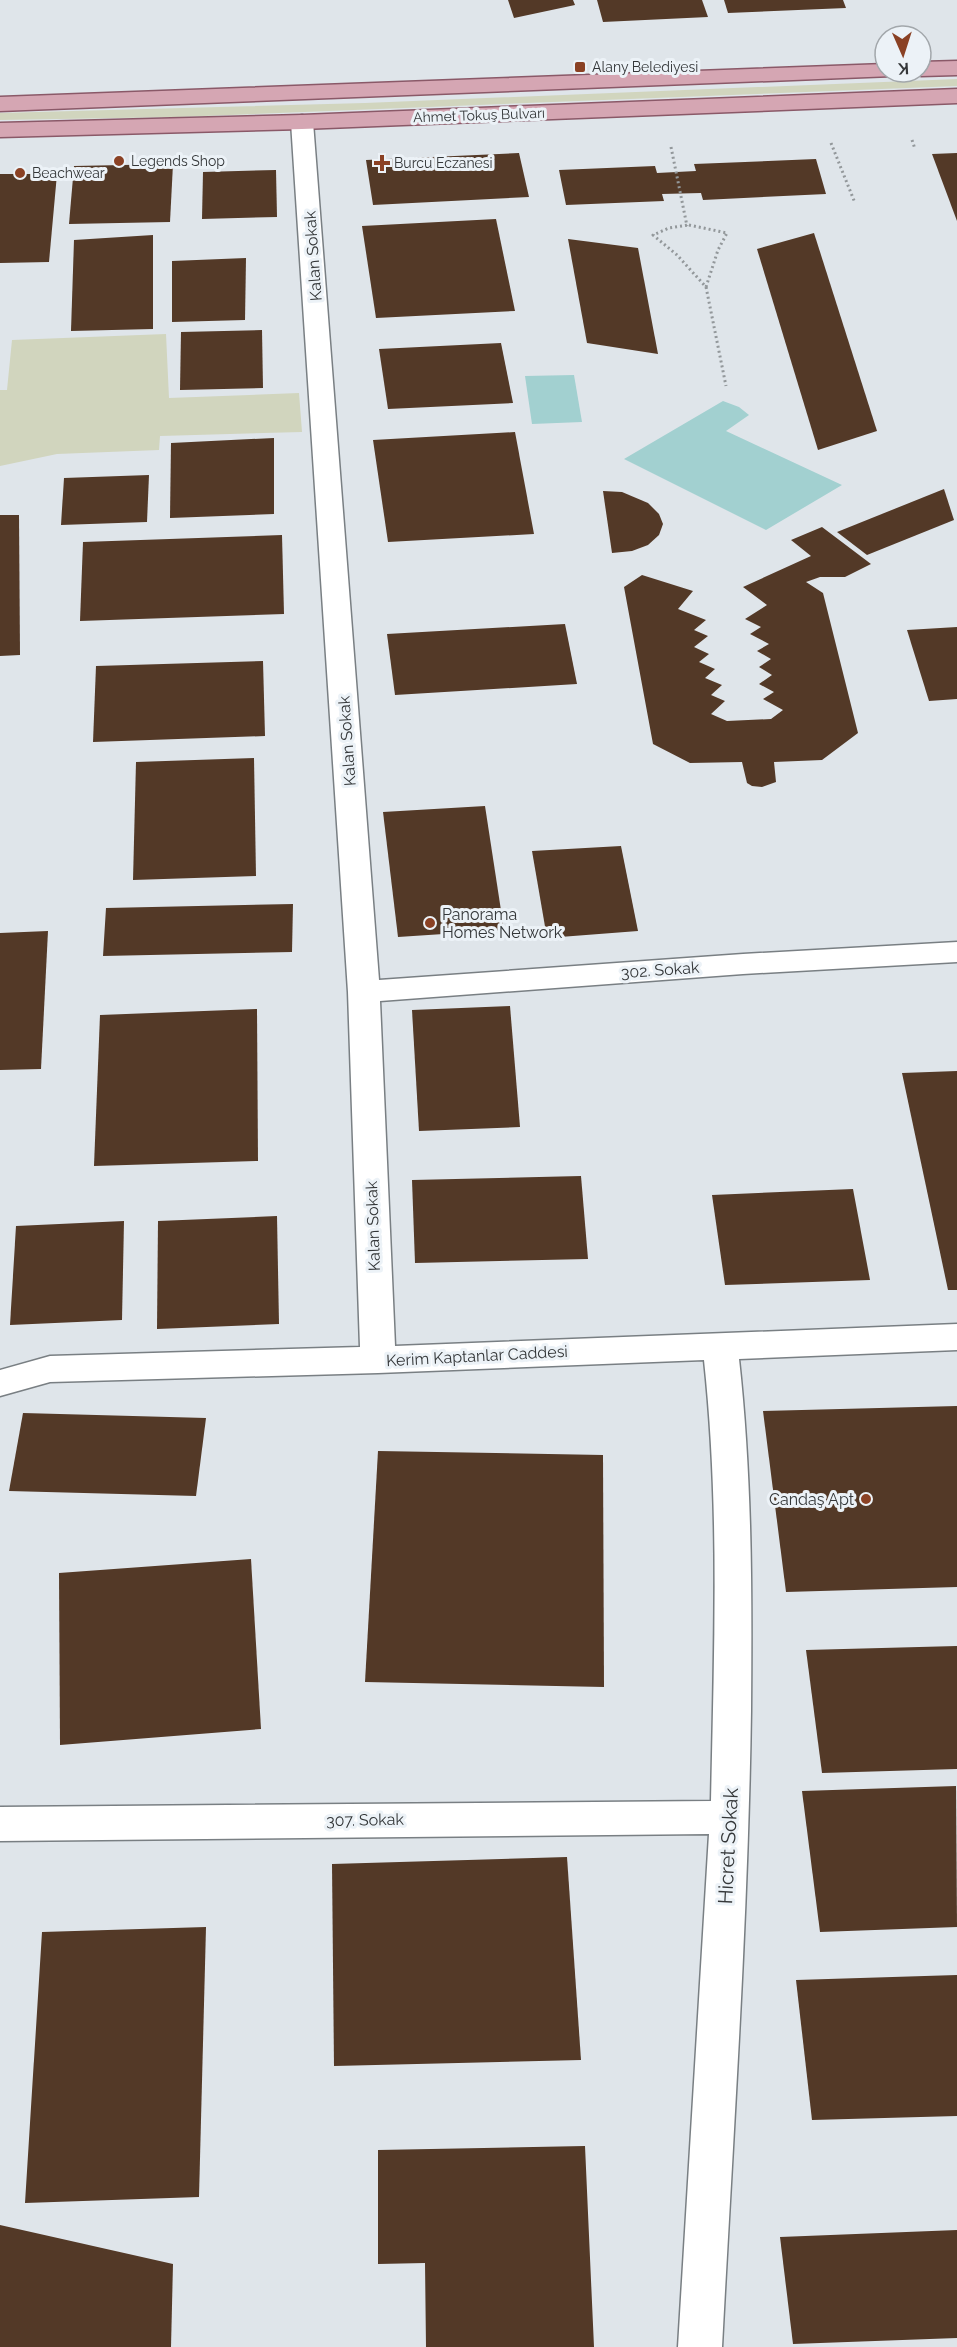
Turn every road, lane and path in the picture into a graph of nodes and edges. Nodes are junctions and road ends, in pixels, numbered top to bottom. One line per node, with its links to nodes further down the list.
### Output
1 (957, 68): 2 (main road)
2 (933, 69)
3 (873, 71): 5 (main road, Ahmet Tokuş Bulvarı)
4 (957, 96): 6 (main road, Ahmet Tokuş Bulvarı)
5 (0, 104)
6 (303, 122): 7 (main road, Ahmet Tokuş Bulvarı); 15 (street, Kalan Sokak)
7 (0, 130)
8 (828, 137): 10 (path)
9 (670, 142): 11 (path)
10 (855, 203)
11 (687, 226): 12 (path); 12 (path)
12 (706, 287): 13 (path)
13 (726, 386)
14 (957, 952): 15 (street, 302. Sokak)
15 (364, 992): 18 (street, Kalan Sokak)
16 (957, 1337): 17 (street, Kerim Kaptanlar Caddesi)
17 (720, 1345): 18 (street, Kerim Kaptanlar Caddesi); 20 (street, Hicret Sokak)
18 (378, 1360): 19 (street, Kerim Kaptanlar Caddesi)
19 (0, 1383)
20 (730, 1817): 21 (street, 307. Sokak); 22 (street, Hicret Sokak)
21 (0, 1824)
22 (700, 2347)

